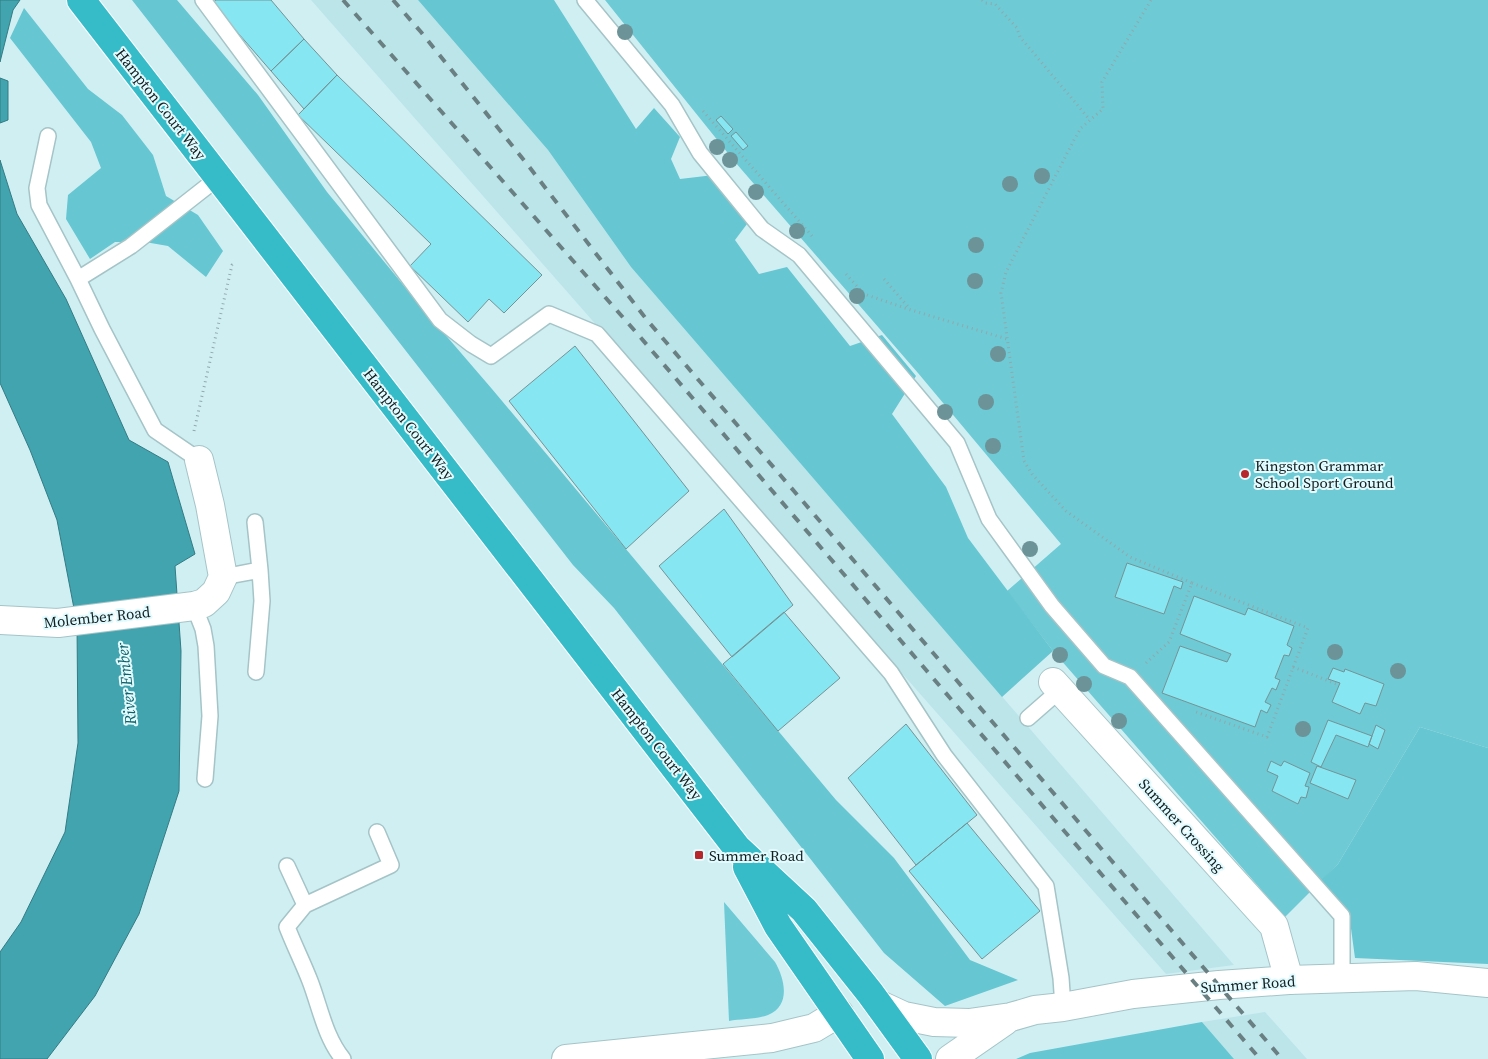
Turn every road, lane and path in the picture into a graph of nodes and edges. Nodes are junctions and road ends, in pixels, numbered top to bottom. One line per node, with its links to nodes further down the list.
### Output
1 (81, 0): 9 (highway, Hampton Court Way)
2 (203, 0): 40 (lane)
3 (585, 0): 26 (lane)
4 (982, 0): 7 (path)
5 (1151, 0): 7 (path)
6 (698, 105): 10 (path)
7 (1090, 120): 16 (path)
8 (48, 136): 14 (lane)
9 (219, 177): 14 (lane); 33 (highway, Hampton Court Way)
10 (812, 236)
11 (236, 263): 17 (path)
12 (844, 272): 15 (path)
13 (884, 279): 15 (path)
14 (78, 280): 17 (lane)
15 (911, 310): 16 (path)
16 (1007, 339): 21 (path)
17 (199, 460): 20 (street)
18 (255, 522): 19 (lane)
19 (260, 570): 20 (lane); 25 (lane)
20 (223, 577): 22 (street)
21 (1192, 583): 24 (path); 26 (path)
22 (194, 606): 23 (street, Molember Road); 31 (lane)
23 (0, 620)
24 (1293, 667): 27 (path); 29 (path)
25 (256, 672)
26 (1130, 677): 36 (lane)
27 (1339, 685)
28 (1057, 686): 30 (lane); 37 (street, Summer Crossing)
29 (1196, 712)
30 (1028, 718)
31 (205, 779)
32 (377, 832): 35 (lane)
33 (737, 848): 39 (highway, Hampton Court Way); 41 (highway, Hampton Court Way)
34 (287, 866): 35 (lane)
35 (305, 905): 43 (lane)
36 (1342, 978): 37 (street, Summer Road); 38 (street, Summer Road)
37 (1289, 980): 40 (street, Summer Road)
38 (1488, 983)
39 (874, 999): 41 (highway); 42 (street, Summer Road); 46 (highway, Hampton Court Way)
40 (1063, 1007): 42 (street, Summer Road)
41 (839, 1013): 44 (street); 45 (highway, Hampton Court Way)
42 (1011, 1017): 47 (street, Summer Road)
43 (343, 1059)
44 (566, 1059)
45 (870, 1059)
46 (918, 1059)
47 (950, 1059)

